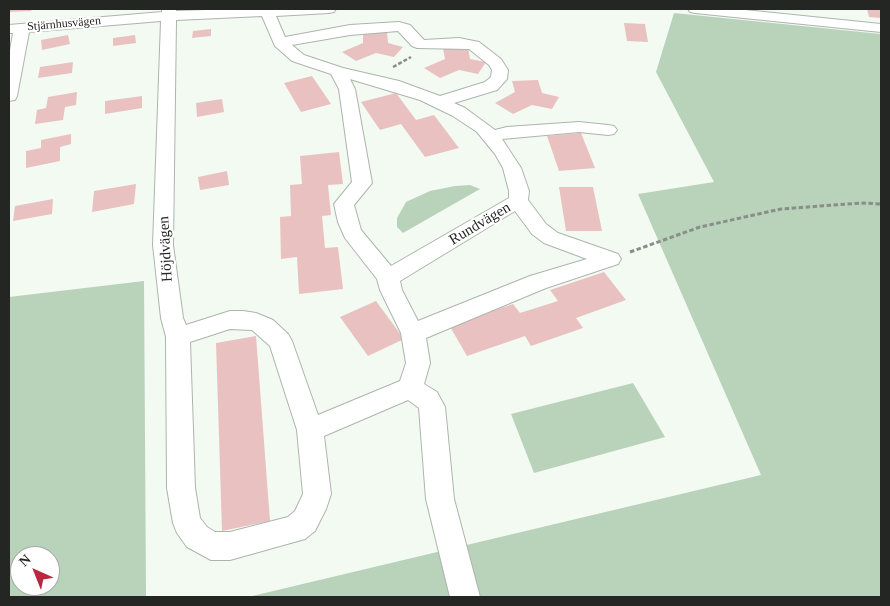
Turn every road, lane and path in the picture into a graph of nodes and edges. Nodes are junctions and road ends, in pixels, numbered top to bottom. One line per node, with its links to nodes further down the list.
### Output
1 (329, 9): 4 (street, Stjärnhusvägen)
2 (695, 9): 6 (street)
3 (169, 12): 4 (street, Stjärnhusvägen); 5 (street, Stjärnhusvägen); 20 (street, Höjdvägen)
4 (268, 13): 7 (street, Rundvägen)
5 (16, 28): 11 (street)
6 (881, 28)
7 (280, 43): 8 (street); 9 (street, Rundvägen)
8 (422, 45): 10 (path); 12 (street)
9 (337, 71): 10 (street, Rundvägen); 18 (street)
10 (366, 78): 12 (street, Rundvägen)
11 (9, 96)
12 (439, 102): 14 (street, Rundvägen)
13 (608, 130): 14 (street)
14 (491, 136): 15 (street, Rundvägen)
15 (518, 201): 17 (street); 18 (street, Rundvägen)
16 (881, 204): 17 (path)
17 (610, 259): 19 (street)
18 (388, 278): 19 (street)
19 (413, 333): 21 (street)
20 (178, 337): 22 (street, Höjdvägen); 22 (street, Höjdvägen)
21 (410, 388): 22 (street); 23 (street)
22 (310, 430)
23 (465, 597)

